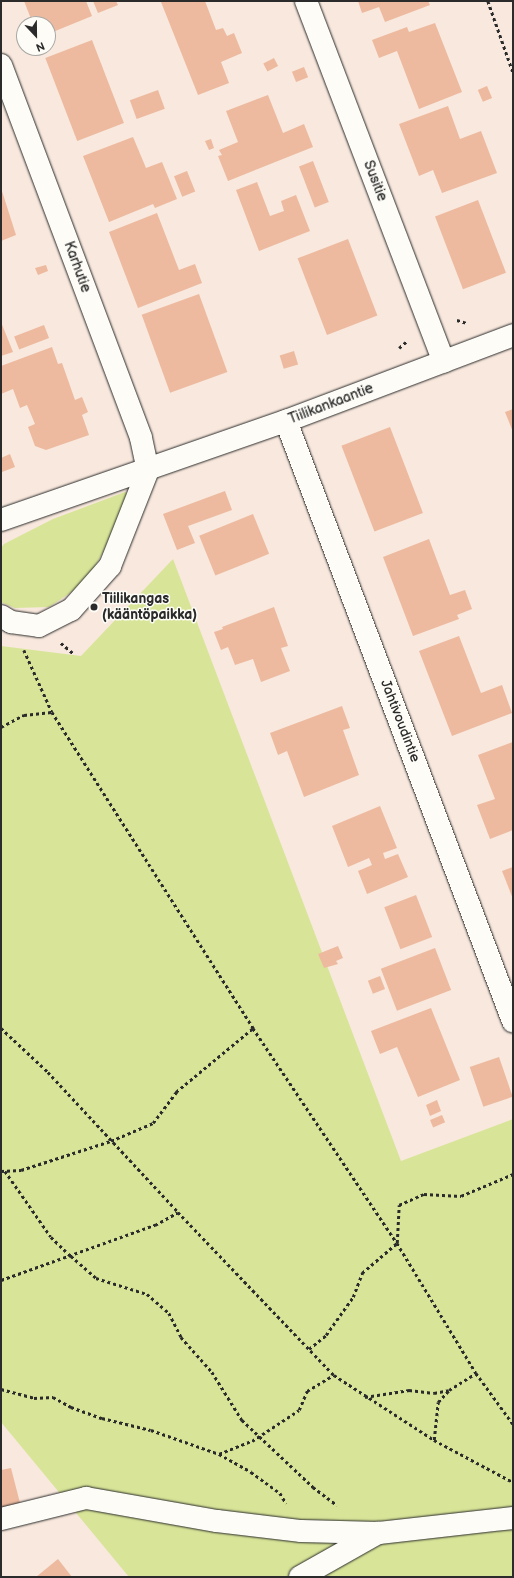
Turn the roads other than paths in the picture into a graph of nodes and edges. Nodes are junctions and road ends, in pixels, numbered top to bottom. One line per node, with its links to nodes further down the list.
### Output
1 (306, 1): 4 (street, Susitie)
2 (1, 65): 6 (street, Karhutie)
3 (513, 335): 4 (street, Tiilikankaantie)
4 (444, 362): 5 (street, Tiilikankaantie)
5 (286, 421): 6 (street, Tiilikankaantie); 9 (street, Jahtivoudintie)
6 (148, 470): 7 (street, Tiilikankaantie); 8 (street)
7 (1, 520)
8 (6, 619)
9 (513, 1021)
10 (513, 1518): 12 (street)
11 (1, 1519): 12 (street)
12 (373, 1533): 13 (street)
13 (300, 1577)

